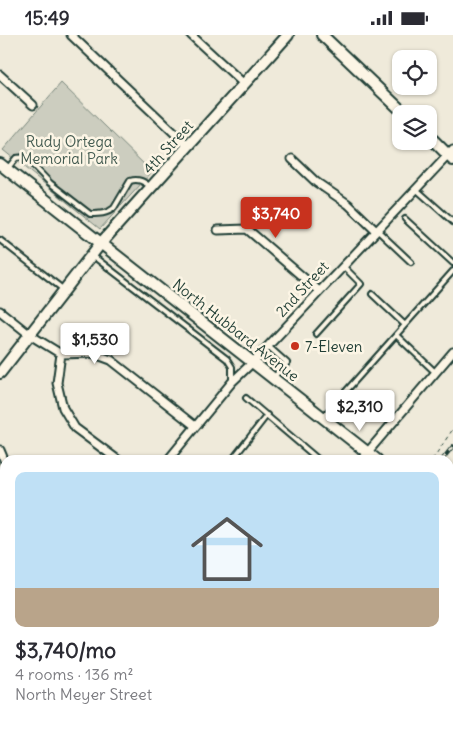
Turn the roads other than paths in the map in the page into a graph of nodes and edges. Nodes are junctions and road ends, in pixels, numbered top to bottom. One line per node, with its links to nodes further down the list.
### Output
1 (71, 35): 10 (street)
2 (191, 35): 6 (street)
3 (288, 35): 6 (street, 4th Street)
4 (322, 35): 8 (street)
5 (0, 75): 7 (street)
6 (244, 84): 10 (street, 4th Street)
7 (33, 105)
8 (396, 105)
9 (437, 143): 11 (street)
10 (188, 146): 14 (street, 4th Street)
11 (451, 155): 15 (street, 2nd Street)
12 (292, 159): 19 (street)
13 (4, 167): 14 (lane); 21 (street, North Hubbard Avenue)
14 (151, 187): 21 (street, 4th Street)
15 (416, 189): 17 (lane); 19 (street, 2nd Street)
16 (405, 219): 24 (lane)
17 (453, 222)
18 (218, 230): 28 (street)
19 (377, 230): 23 (lane); 25 (street, 2nd Street)
20 (0, 240): 27 (lane)
21 (101, 243): 22 (street, 4th Street); 38 (street, North Hubbard Avenue)
22 (92, 255): 27 (street, 4th Street); 42 (lane)
23 (411, 261)
24 (453, 263)
25 (343, 266): 28 (street, 2nd Street); 33 (lane)
26 (453, 271): 31 (lane)
27 (64, 290): 32 (street, 4th Street)
28 (319, 291): 35 (street, 2nd Street)
29 (372, 294): 31 (lane)
30 (0, 311): 32 (street)
31 (405, 325): 34 (lane)
32 (30, 335): 37 (street); 40 (street, 4th Street)
33 (316, 335)
34 (396, 335): 39 (lane); 45 (lane)
35 (268, 346): 38 (street, 2nd Street); 41 (lane)
36 (453, 352): 39 (street)
37 (61, 354): 46 (street); 47 (street)
38 (253, 362): 41 (street, North Hubbard Avenue); 42 (street, 2nd Street)
39 (435, 372): 52 (street)
40 (0, 373)
41 (273, 378): 45 (street, North Hubbard Avenue)
42 (232, 382): 46 (street, 2nd Street)
43 (246, 398): 44 (lane)
44 (267, 415): 49 (lane); 50 (lane)
45 (322, 417): 51 (street, North Hubbard Avenue)
46 (195, 426): 48 (street, 2nd Street)
47 (111, 455)
48 (172, 455)
49 (236, 455)
50 (312, 455)
51 (363, 455)
52 (365, 455)

